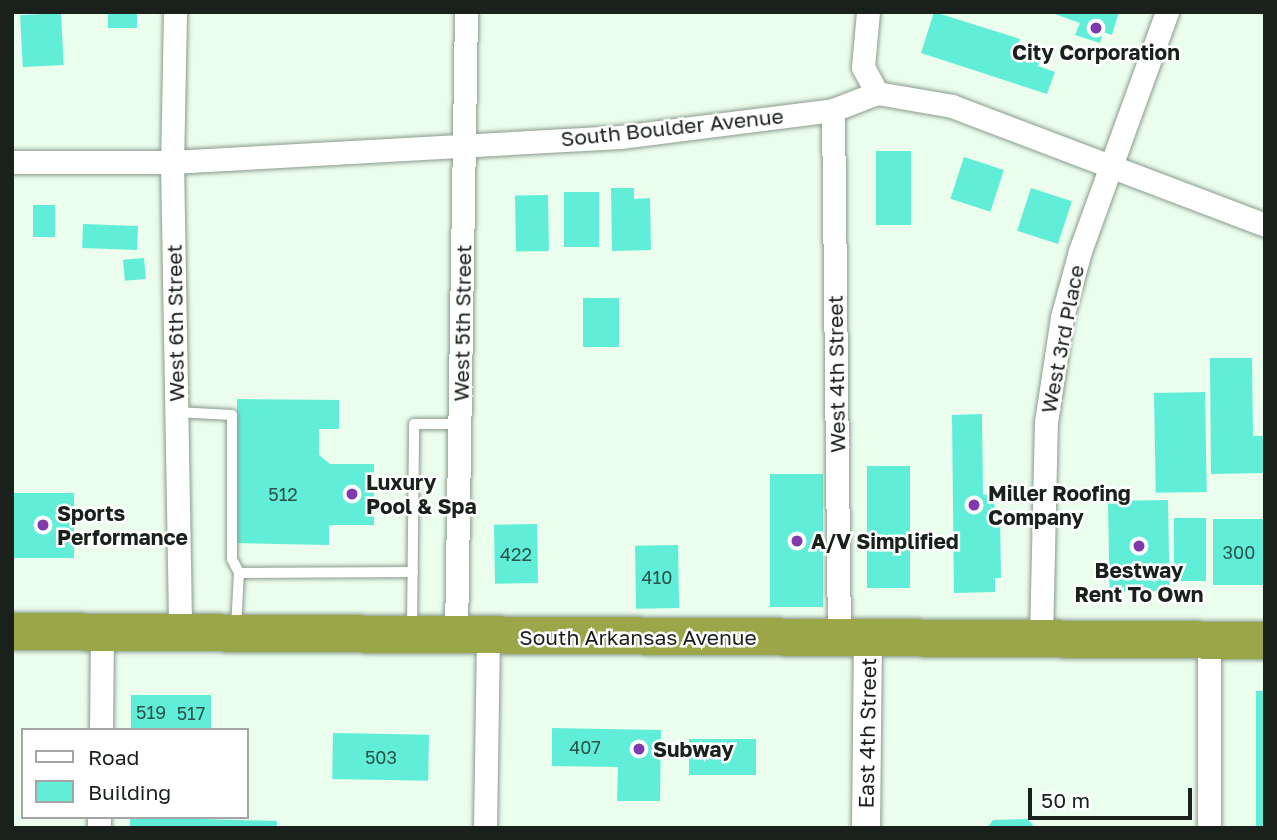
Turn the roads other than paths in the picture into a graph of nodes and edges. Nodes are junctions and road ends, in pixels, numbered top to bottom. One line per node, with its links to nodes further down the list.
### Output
1 (175, 12): 9 (street, West 6th Street)
2 (466, 12): 7 (street, West 5th Street)
3 (868, 12): 5 (street)
4 (1167, 12): 10 (street, West 3rd Place)
5 (877, 93): 6 (street, South Boulder Avenue); 10 (street)
6 (833, 110): 7 (street, South Boulder Avenue); 22 (street, West 4th Street)
7 (465, 143): 9 (street, South Boulder Avenue); 13 (street, West 5th Street)
8 (12, 162): 9 (street, South Boulder Avenue)
9 (172, 162): 12 (street, West 6th Street)
10 (1110, 167): 11 (street); 23 (street, West 3rd Place)
11 (1265, 225)
12 (176, 412): 15 (lane); 18 (street, West 6th Street)
13 (460, 424): 14 (lane); 21 (street, West 5th Street)
14 (413, 572): 15 (lane); 20 (lane)
15 (239, 573): 19 (lane)
16 (12, 631): 17 (highway, South Arkansas Avenue)
17 (102, 633): 18 (highway, South Arkansas Avenue); 26 (street)
18 (180, 633): 19 (highway, South Arkansas Avenue)
19 (236, 633): 20 (highway, South Arkansas Avenue)
20 (412, 634): 21 (highway, South Arkansas Avenue)
21 (472, 635): 22 (highway, South Arkansas Avenue); 27 (street, West 5th Street)
22 (853, 638): 23 (highway, South Arkansas Avenue); 28 (street, East 4th Street)
23 (1041, 639): 24 (highway, South Arkansas Avenue)
24 (1209, 639): 25 (highway, South Arkansas Avenue); 29 (street)
25 (1265, 640)
26 (101, 728)
27 (485, 828)
28 (866, 828)
29 (1209, 828)

